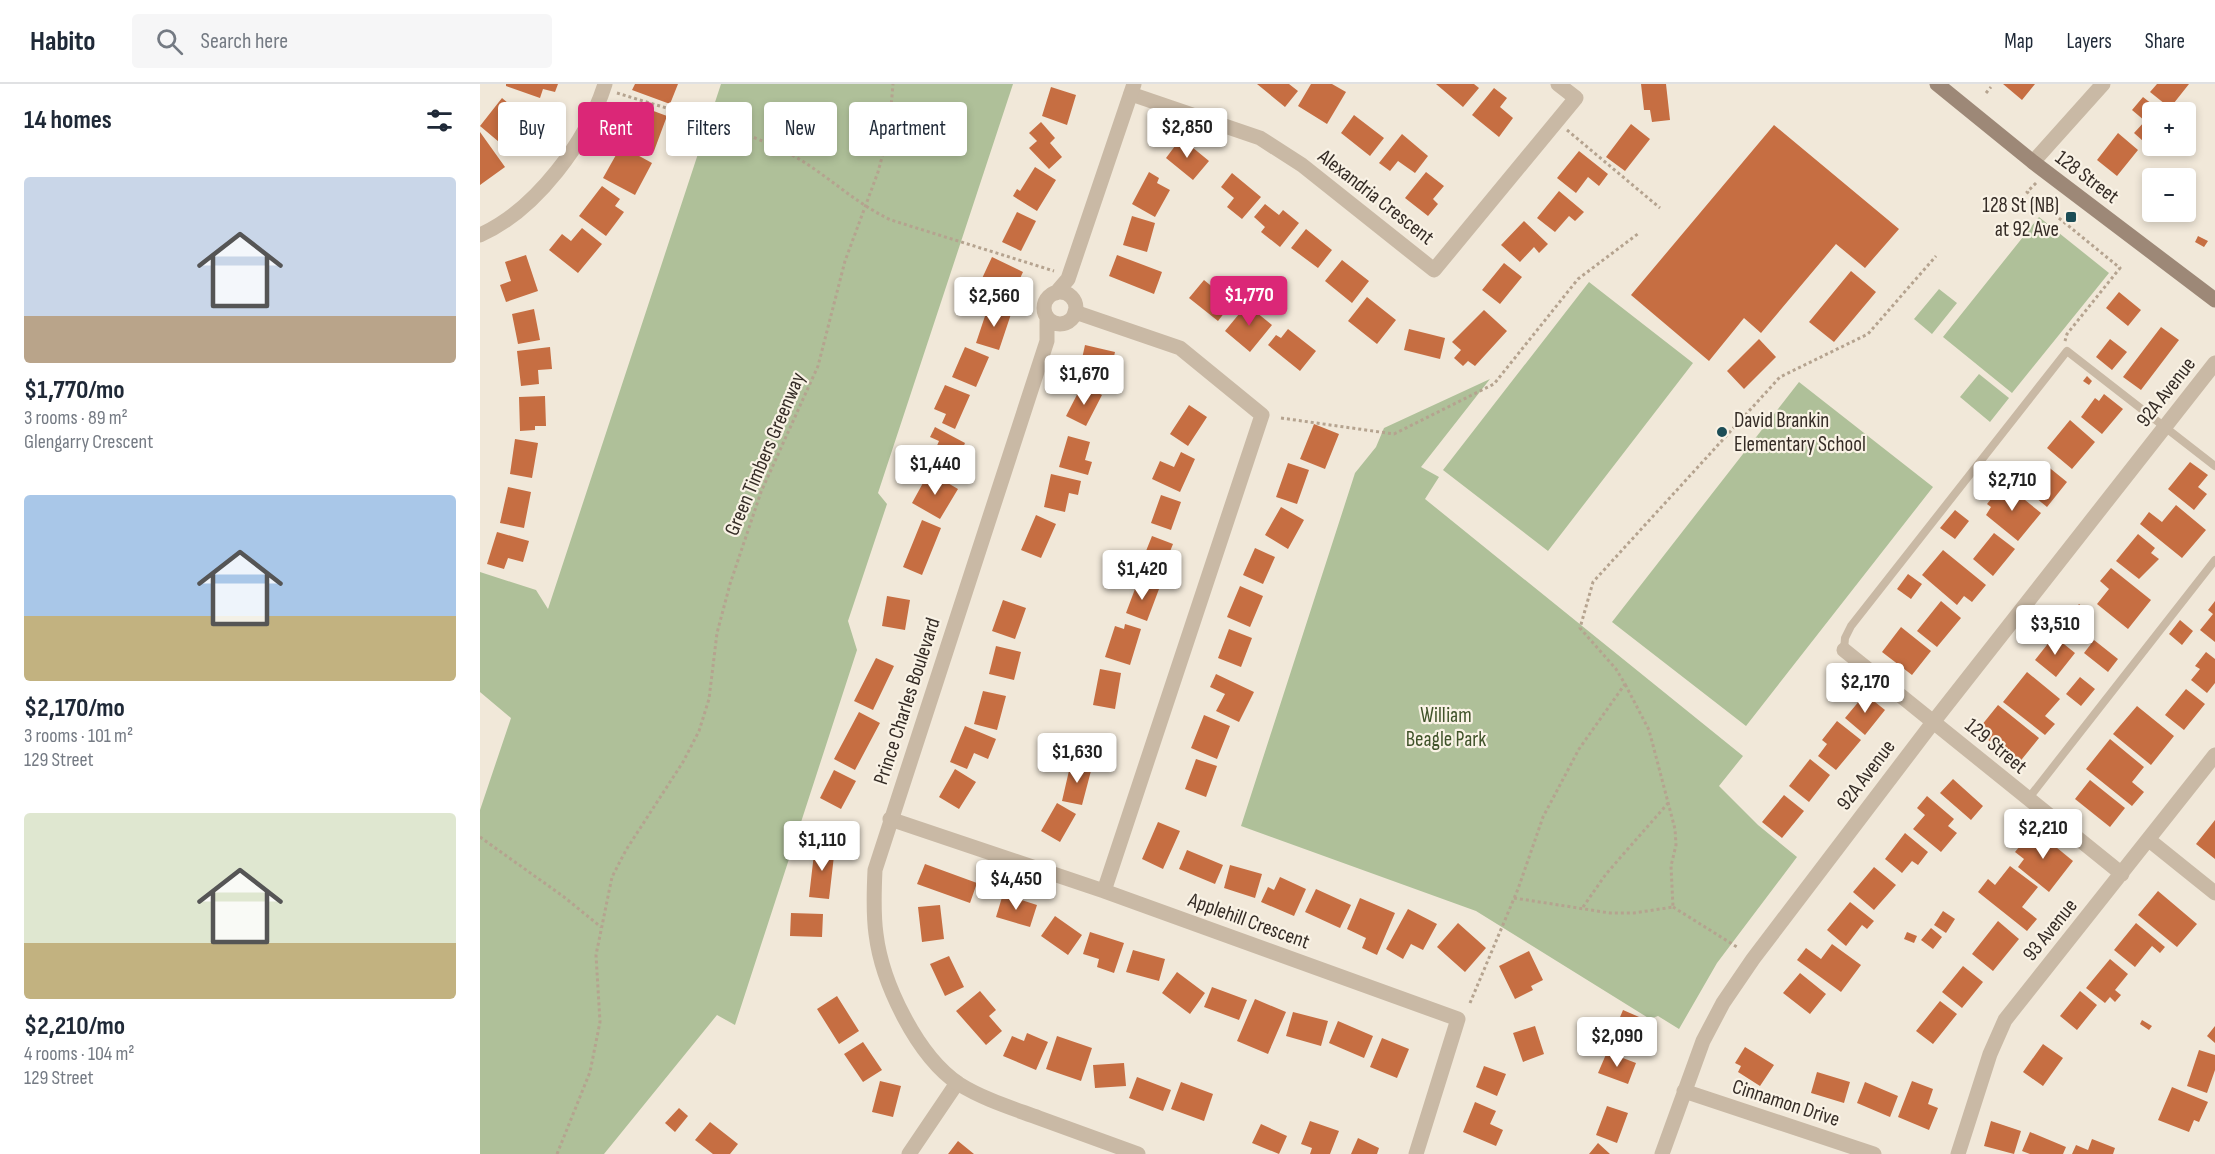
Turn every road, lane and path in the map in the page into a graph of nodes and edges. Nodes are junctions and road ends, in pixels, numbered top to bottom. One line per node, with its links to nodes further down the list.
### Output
1 (893, 84): 12 (path, Green Timbers Greenway)
2 (1558, 84): 7 (street, Alexandria Crescent)
3 (1937, 84): 10 (main road, 128 Street)
4 (2103, 84): 10 (street)
5 (608, 87): 12 (path); 15 (street)
6 (1991, 87): 8 (path)
7 (1133, 89): 17 (street)
8 (1986, 93)
9 (1563, 126): 13 (path)
10 (2033, 162): 19 (main road, 128 Street)
11 (2033, 186): 22 (path)
12 (865, 208): 17 (path); 43 (path, Green Timbers Greenway)
13 (1660, 208)
14 (1639, 233): 24 (path)
15 (480, 235)
16 (1936, 256): 29 (path)
17 (1065, 276): 18 (street)
18 (1063, 295): 20 (street); 21 (street)
19 (2215, 300)
20 (1075, 312): 21 (street); 38 (street)
21 (1054, 321): 34 (street, Prince Charles Boulevard)
22 (2067, 351): 25 (lane); 28 (lane)
23 (2215, 363): 25 (street, 92A Avenue)
24 (1281, 418)
25 (2164, 427): 26 (lane); 30 (street, 92A Avenue)
26 (2215, 466)
27 (2215, 560): 32 (lane)
28 (1844, 650): 30 (street, 129 Street)
29 (1625, 684): 33 (path); 40 (path)
30 (1934, 721): 32 (street, 129 Street); 47 (street, 92A Avenue)
31 (2215, 755): 36 (street, 93 Avenue)
32 (2028, 799): 37 (street, 129 Street)
33 (1669, 802): 41 (path); 42 (path)
34 (890, 819): 38 (street, Applehill Crescent); 46 (street, Prince Charles Boulevard)
35 (480, 837): 43 (path)
36 (2149, 840): 37 (street, 93 Avenue); 39 (street)
37 (2122, 874): 54 (street, 93 Avenue)
38 (1104, 891): 51 (street, Applehill Crescent)
39 (2215, 893)
40 (1514, 898): 41 (path); 45 (path)
41 (1583, 907): 42 (path)
42 (1673, 907): 44 (path)
43 (601, 927): 48 (path)
44 (1737, 947)
45 (1470, 1003)
46 (957, 1083): 49 (street); 50 (street, Prince Charles Boulevard)
47 (1684, 1091): 52 (street, 92A Avenue); 53 (street, Cinnamon Drive)
48 (557, 1154)
49 (909, 1154)
50 (1138, 1154)
51 (1416, 1154)
52 (1662, 1154)
53 (1874, 1154)
54 (1958, 1154)

